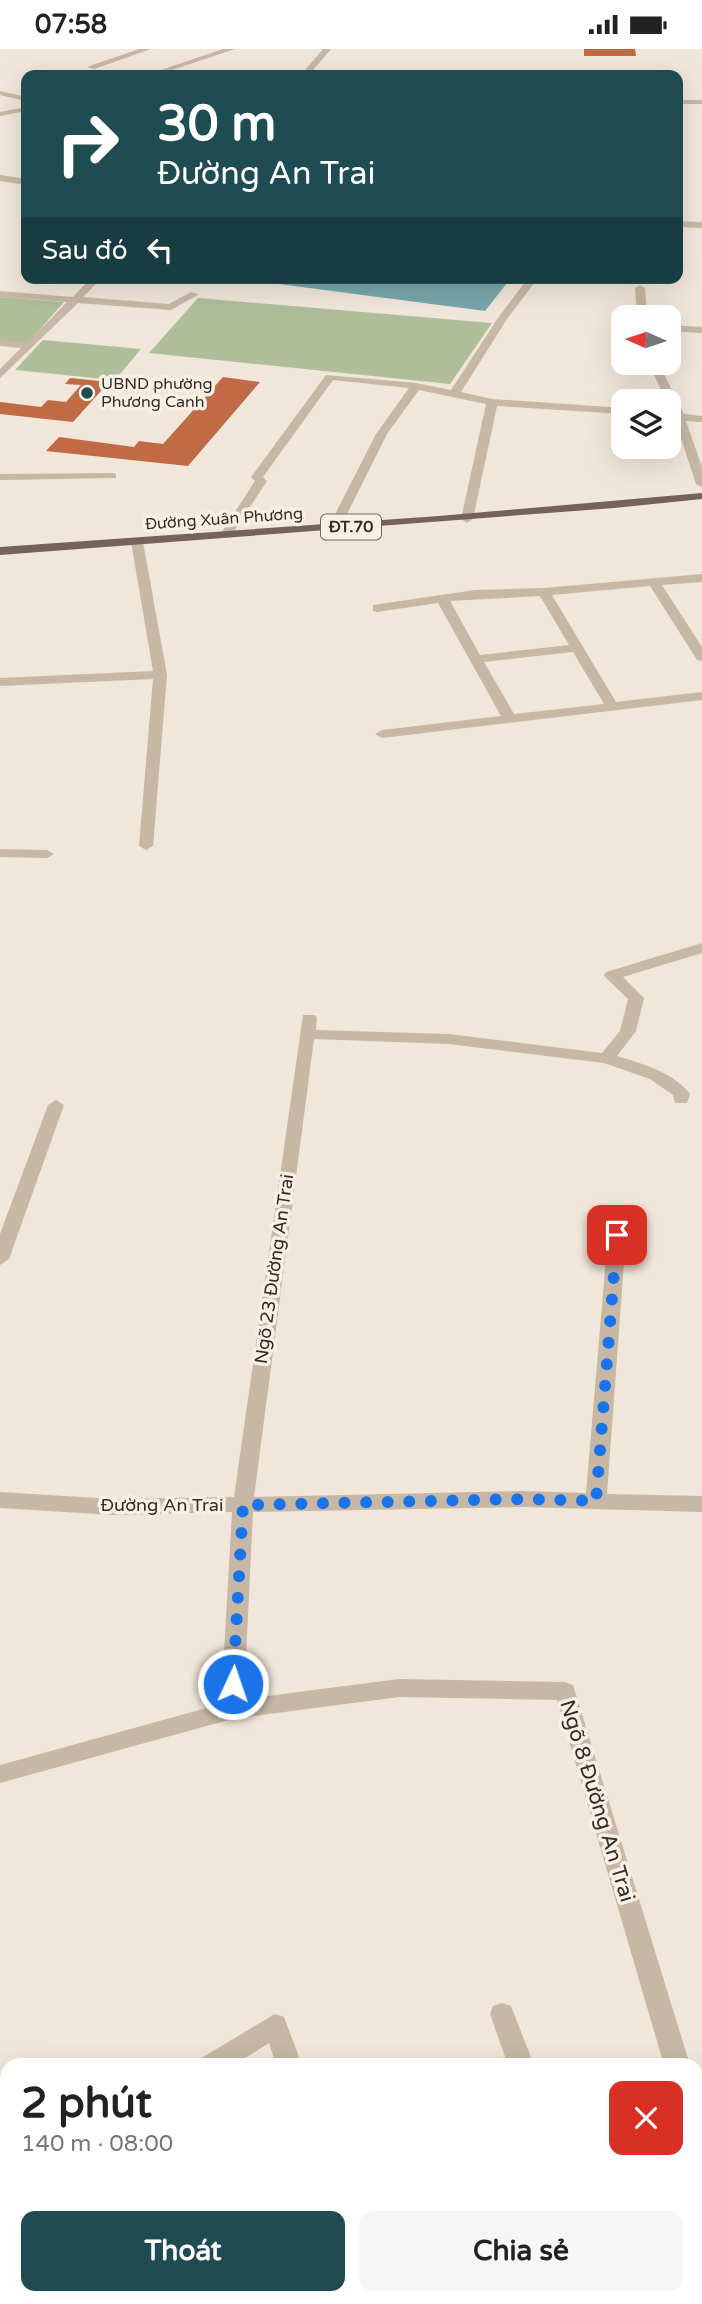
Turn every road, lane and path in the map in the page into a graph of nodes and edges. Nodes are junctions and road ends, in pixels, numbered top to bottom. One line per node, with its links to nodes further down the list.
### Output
1 (147, 49): 6 (street)
2 (231, 49): 5 (street)
3 (327, 49): 8 (street)
4 (195, 53): 5 (street)
5 (208, 57): 7 (street)
6 (91, 67)
7 (166, 70)
8 (309, 70)
9 (0, 93): 10 (street)
10 (21, 98)
11 (683, 102): 12 (street)
12 (702, 102)
13 (21, 110): 14 (street)
14 (0, 114)
15 (0, 178): 16 (street)
16 (21, 181)
17 (683, 225): 18 (street)
18 (702, 225)
19 (91, 284): 24 (street)
20 (528, 284): 32 (street)
21 (640, 288): 25 (street)
22 (0, 294): 24 (street)
23 (194, 294): 24 (street)
24 (73, 301): 29 (street)
25 (641, 305)
26 (681, 329): 27 (street)
27 (702, 330)
28 (0, 343): 29 (street)
29 (29, 346): 30 (street)
30 (0, 375)
31 (416, 386): 32 (street); 43 (street); 44 (street)
32 (454, 394): 33 (street)
33 (492, 402): 34 (street); 42 (street)
34 (611, 410)
35 (681, 417): 36 (street)
36 (702, 419)
37 (681, 433): 40 (street)
38 (112, 476): 39 (street)
39 (0, 477)
40 (702, 484)
41 (702, 496): 42 (main road, Đường Xuân Phương / ĐT.70)
42 (467, 519): 43 (main road, Đường Xuân Phương / ĐT.70)
43 (334, 528): 44 (main road, Đường Xuân Phương / ĐT.70)
44 (228, 533): 45 (main road, Đường Xuân Phương / ĐT.70)
45 (137, 541): 46 (main road, Đường Xuân Phương / ĐT.70); 55 (street)
46 (0, 551)
47 (702, 579): 48 (street)
48 (654, 583): 49 (street); 53 (street)
49 (544, 592): 50 (street); 52 (street)
50 (442, 599): 51 (street); 54 (street)
51 (377, 608)
52 (575, 648): 54 (street); 58 (street)
53 (702, 657)
54 (477, 659): 59 (street)
55 (160, 675): 56 (street); 61 (street)
56 (0, 682)
57 (702, 696): 58 (street)
58 (612, 706): 59 (street)
59 (509, 718): 60 (street)
60 (382, 734)
61 (146, 846)
62 (0, 853): 63 (street)
63 (47, 854)
64 (702, 948): 65 (street)
65 (606, 1058): 66 (street, Ngõ 23 Đường An Trai); 73 (street, Ngõ 23 Đường An Trai)
66 (681, 1099)
67 (56, 1105): 69 (street)
68 (617, 1235): 71 (street)
69 (0, 1259)
70 (0, 1500): 73 (street, Đường An Trai)
71 (596, 1501): 72 (street, Đường An Trai); 73 (street, Đường An Trai)
72 (702, 1504)
73 (243, 1505): 74 (street)
74 (232, 1710): 75 (street); 80 (street, Ngõ 8 Đường An Trai)
75 (0, 1774)
76 (502, 2014): 79 (street)
77 (223, 2058): 78 (street)
78 (287, 2058)
79 (518, 2058)
80 (675, 2058)

